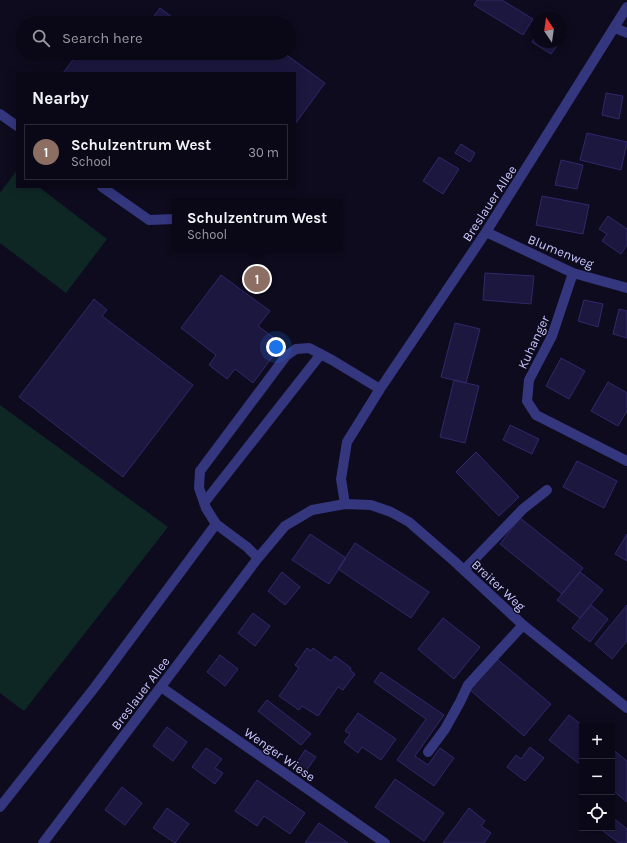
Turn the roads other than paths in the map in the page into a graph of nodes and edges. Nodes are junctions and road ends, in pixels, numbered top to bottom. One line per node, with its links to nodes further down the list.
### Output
1 (627, 7): 2 (street, Breslauer Allee)
2 (615, 28): 3 (street); 8 (street, Breslauer Allee)
3 (627, 33)
4 (0, 114): 5 (street)
5 (16, 125)
6 (103, 188): 7 (street)
7 (172, 219)
8 (486, 232): 9 (street, Blumenweg); 12 (street, Breslauer Allee)
9 (573, 273): 10 (street, Blumenweg); 13 (street, Kuhanger)
10 (627, 288)
11 (321, 354): 12 (street); 15 (street); 15 (street)
12 (380, 389): 16 (street, Breslauer Allee)
13 (627, 461)
14 (547, 490): 19 (street)
15 (204, 503): 17 (street)
16 (345, 504): 18 (street, Breslauer Allee); 19 (street, Breiter Weg)
17 (216, 524): 18 (street); 24 (street)
18 (258, 558): 21 (street, Breslauer Allee)
19 (464, 570): 20 (street, Breiter Weg)
20 (523, 625): 22 (street, Breiter Weg); 23 (street)
21 (161, 687): 25 (street, Breslauer Allee); 26 (street, Wenger Wiese)
22 (627, 708)
23 (428, 752)
24 (0, 807)
25 (43, 843)
26 (385, 843)

